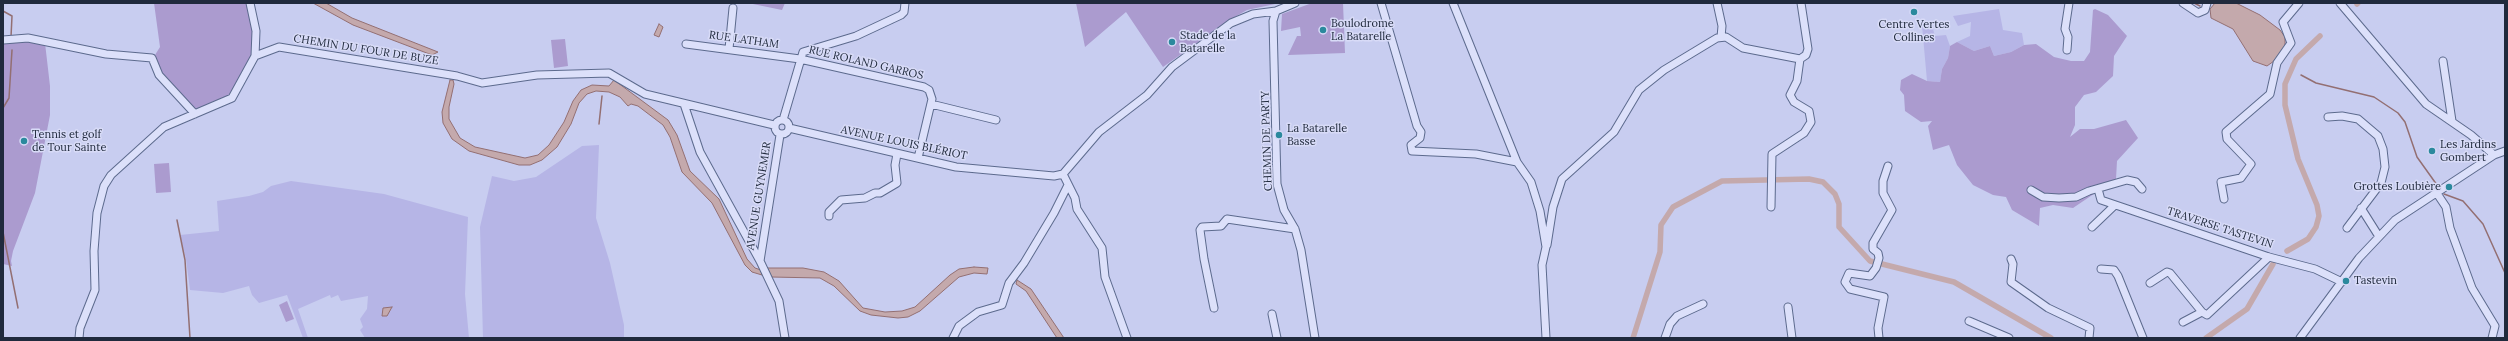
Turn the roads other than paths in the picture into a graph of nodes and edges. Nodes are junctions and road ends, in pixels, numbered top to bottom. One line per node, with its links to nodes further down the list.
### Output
1 (250, 3): 20 (street)
2 (905, 3): 21 (street)
3 (1295, 3): 14 (street)
4 (1381, 3): 38 (street)
5 (1452, 3): 38 (street)
6 (1718, 3): 15 (street)
7 (1801, 3): 22 (street)
8 (2069, 3): 19 (street)
9 (2183, 3): 10 (street)
10 (2207, 3)
11 (2294, 5): 46 (street)
12 (2342, 5): 30 (street)
13 (733, 8): 18 (street)
14 (1276, 11): 40 (street); 53 (street, CHEMIN DE PARTY)
15 (1721, 37): 22 (street); 55 (street)
16 (3, 40): 26 (street)
17 (686, 44): 18 (street, RUE LATHAM)
18 (729, 49): 21 (street, RUE LATHAM)
19 (2067, 50)
20 (255, 56): 24 (street, CHEMIN DU FOUR DE BUZE); 26 (street)
21 (800, 59): 25 (street, RUE ROLAND GARROS); 28 (street)
22 (1800, 59): 48 (street)
23 (2443, 61): 30 (street)
24 (684, 104): 31 (street); 58 (street)
25 (931, 104): 29 (street); 37 (street)
26 (195, 114): 69 (street)
27 (2328, 117): 49 (street)
28 (783, 120): 31 (street); 32 (street)
29 (996, 120)
30 (2452, 121): 36 (street)
31 (773, 125): 33 (street)
32 (789, 128): 33 (street); 35 (street, AVENUE LOUIS BLÉRIOT)
33 (780, 135): 58 (street, AVENUE GUYNEMER)
34 (2505, 151): 36 (street)
35 (896, 154): 37 (street, AVENUE LOUIS BLÉRIOT); 50 (street)
36 (2494, 155): 45 (street)
37 (918, 158): 40 (street, AVENUE LOUIS BLÉRIOT)
38 (1517, 162): 55 (street)
39 (1888, 166): 78 (street)
40 (1063, 174): 41 (street)
41 (1068, 184): 71 (street); 72 (street)
42 (2098, 189): 43 (street); 44 (street); 47 (street, TRAVERSE TASTEVIN)
43 (2142, 189)
44 (2031, 190)
45 (2436, 192): 54 (street); 83 (street)
46 (2224, 199)
47 (2115, 205): 51 (street); 56 (street, TRAVERSE TASTEVIN)
48 (1771, 207)
49 (2361, 208): 52 (street); 54 (street)
50 (829, 216)
51 (2092, 227)
52 (2347, 228)
53 (1295, 229): 64 (street); 74 (street, CHEMIN DE PARTY)
54 (2378, 235): 60 (street)
55 (1546, 247): 75 (street)
56 (2269, 257): 60 (street, TRAVERSE TASTEVIN); 65 (street)
57 (2011, 259): 80 (street)
58 (762, 264): 70 (street)
59 (2101, 269): 81 (street)
60 (2342, 282): 82 (street)
61 (2150, 283): 65 (street)
62 (1703, 304): 76 (street)
63 (1788, 307): 77 (street)
64 (1214, 308)
65 (2202, 312): 68 (street)
66 (1272, 314): 73 (street)
67 (1969, 321): 79 (street)
68 (2183, 322)
69 (79, 338)
70 (785, 338)
71 (953, 338)
72 (1126, 338)
73 (1277, 338)
74 (1315, 338)
75 (1546, 338)
76 (1665, 338)
77 (1792, 338)
78 (1879, 338)
79 (2009, 338)
80 (2088, 338)
81 (2143, 338)
82 (2300, 338)
83 (2492, 338)

